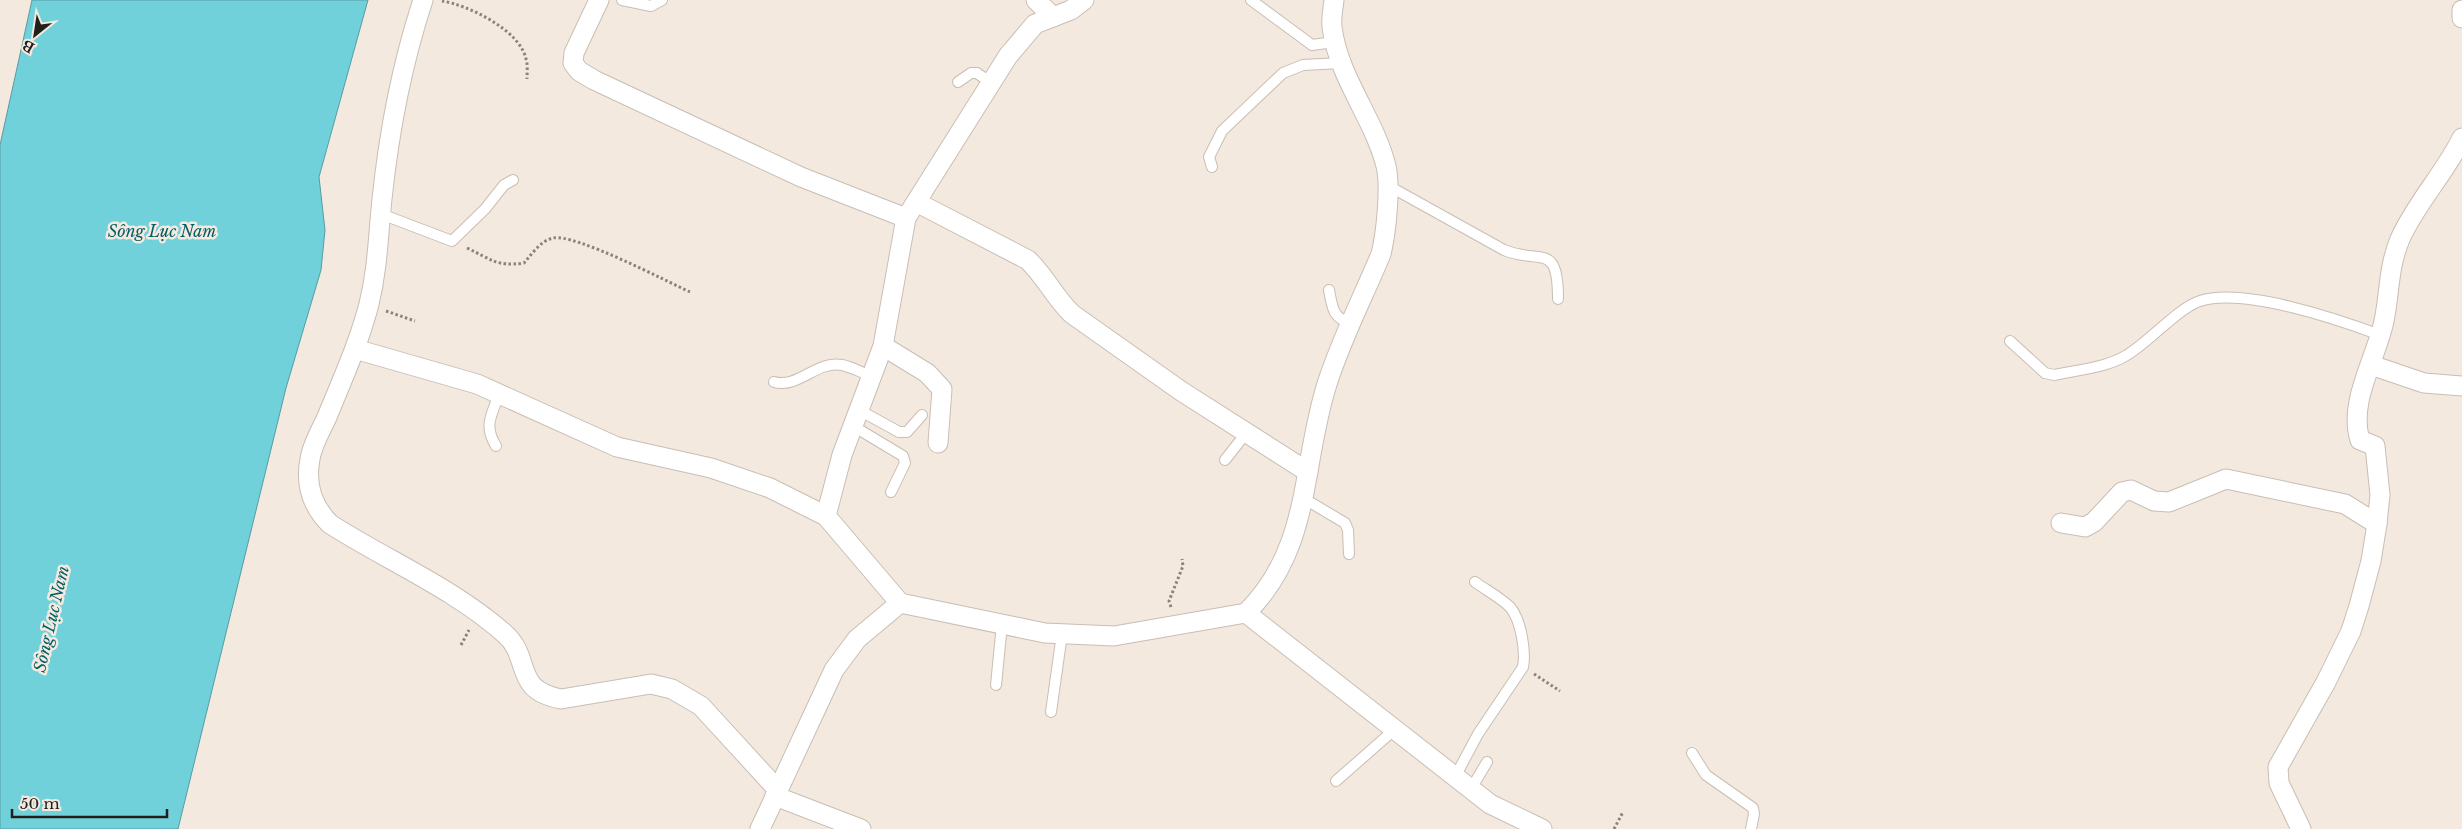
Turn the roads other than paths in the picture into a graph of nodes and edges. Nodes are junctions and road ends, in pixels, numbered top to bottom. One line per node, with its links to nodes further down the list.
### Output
1 (423, 0): 21 (street)
2 (599, 0): 22 (street)
3 (622, 0): 4 (lane)
4 (662, 0)
5 (1036, 0): 10 (street)
6 (1084, 0): 10 (street)
7 (1251, 0): 12 (lane)
8 (1334, 0): 12 (street)
9 (2462, 10): 11 (street)
10 (1053, 17): 15 (street)
11 (2462, 18)
12 (1334, 42): 13 (street)
13 (1341, 63): 17 (lane); 19 (street)
14 (958, 82): 15 (lane)
15 (991, 83): 20 (street)
16 (2462, 138): 26 (street)
17 (1212, 167)
18 (513, 180): 21 (lane)
19 (1386, 185): 24 (lane); 25 (street)
20 (918, 202): 22 (street); 37 (street)
21 (381, 214): 29 (street)
22 (906, 218): 28 (street)
23 (1329, 290): 25 (lane)
24 (1558, 299)
25 (1352, 325): 41 (street)
26 (2380, 335): 27 (lane); 30 (street)
27 (2010, 341)
28 (883, 346): 31 (street); 38 (street)
29 (355, 349): 34 (street); 61 (street)
30 (2371, 365): 33 (street); 46 (street)
31 (872, 376): 32 (lane); 36 (street)
32 (774, 382)
33 (2462, 386)
34 (500, 394): 39 (lane); 44 (street)
35 (922, 415): 36 (lane)
36 (856, 418): 42 (lane); 44 (street)
37 (1247, 432): 40 (lane); 41 (street)
38 (938, 443)
39 (496, 446)
40 (1226, 460)
41 (1308, 472): 43 (street)
42 (891, 492)
43 (1303, 498): 47 (lane); 50 (street)
44 (826, 516): 49 (street)
45 (2061, 523): 46 (street)
46 (2377, 524): 66 (street)
47 (1349, 554)
48 (1475, 582): 58 (lane)
49 (900, 603): 51 (street); 61 (street)
50 (1246, 613): 52 (street); 55 (street)
51 (1002, 624): 52 (street); 53 (lane)
52 (1062, 634): 54 (lane)
53 (996, 684)
54 (1051, 712)
55 (1394, 730): 58 (street); 59 (lane)
56 (1692, 753): 65 (lane)
57 (1487, 762): 60 (lane)
58 (1455, 776): 60 (street)
59 (1336, 781)
60 (1471, 789): 62 (street)
61 (776, 793): 63 (street); 64 (street)
62 (1535, 828)
63 (760, 829)
64 (861, 829)
65 (1751, 829)
66 (2301, 829)

